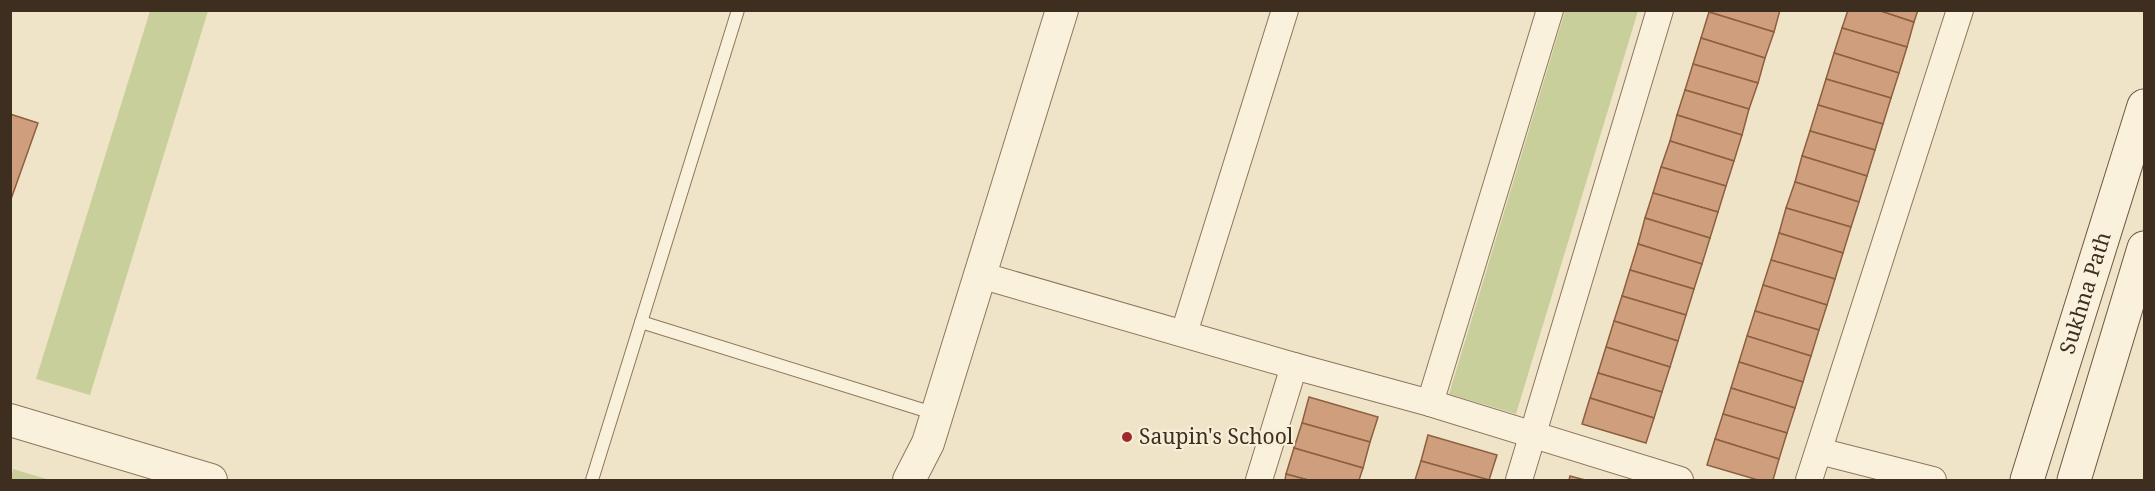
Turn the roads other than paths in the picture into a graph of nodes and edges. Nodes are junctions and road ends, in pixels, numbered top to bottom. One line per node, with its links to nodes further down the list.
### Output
1 (738, 10): 10 (lane)
2 (1062, 10): 9 (street)
3 (1285, 10): 11 (street)
4 (1550, 10): 13 (street)
5 (1660, 10): 16 (street)
6 (1960, 10): 17 (street)
7 (2145, 106): 26 (main road, Sukhna Path)
8 (2145, 248): 27 (main road, Sukhna Path)
9 (980, 275): 11 (street); 14 (street)
10 (641, 322): 14 (lane); 19 (lane)
11 (1184, 333): 12 (street)
12 (1294, 366): 13 (street); 21 (street)
13 (1430, 403): 16 (street)
14 (937, 414): 20 (street)
15 (10, 420): 18 (street)
16 (1532, 435): 22 (street); 23 (street)
17 (1819, 451): 24 (street); 25 (street)
18 (211, 480)
19 (592, 480)
20 (909, 480)
21 (1259, 480)
22 (1519, 480)
23 (1680, 480)
24 (1809, 480)
25 (1934, 480)
26 (2027, 480)
27 (2074, 480)

